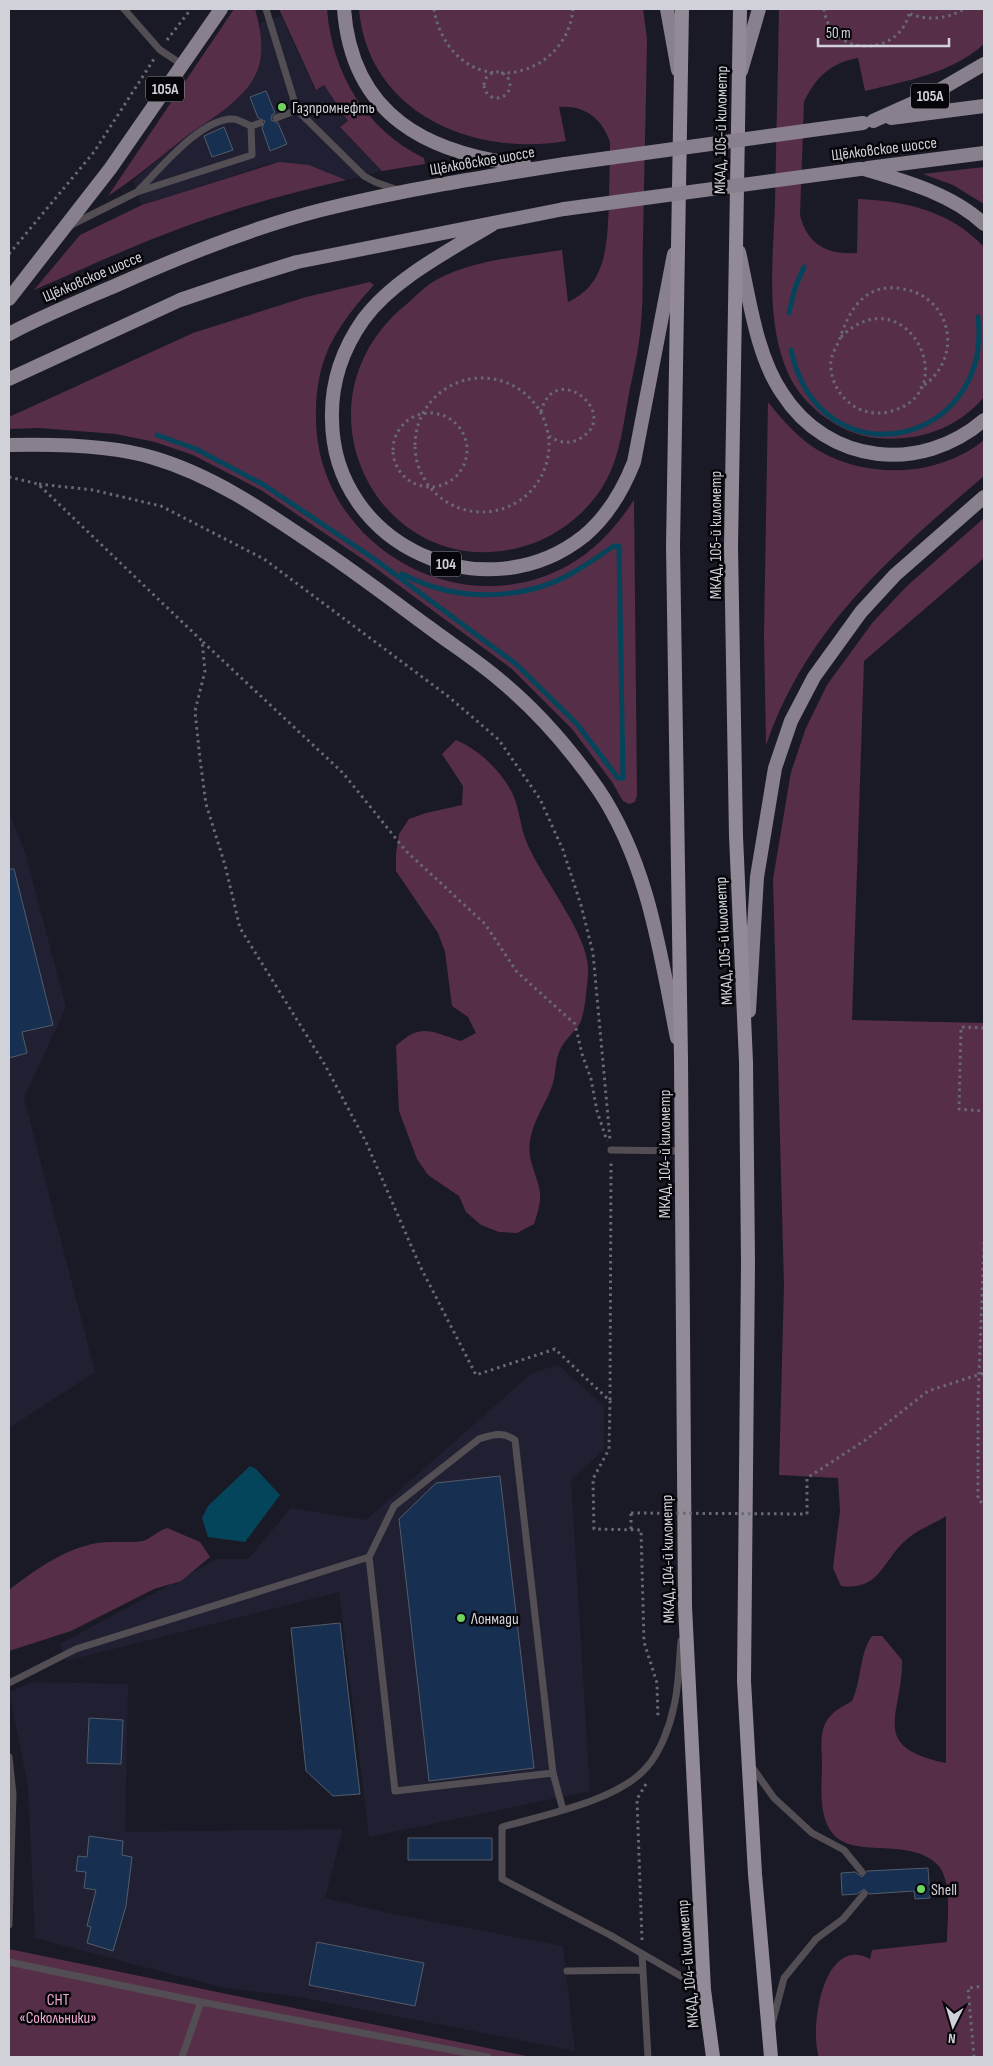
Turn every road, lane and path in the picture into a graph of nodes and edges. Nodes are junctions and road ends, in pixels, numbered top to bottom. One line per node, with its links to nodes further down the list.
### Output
1 (124, 9): 16 (lane)
2 (191, 9): 16 (path)
3 (221, 9): 18 (main road, 105A)
4 (266, 9): 24 (lane)
5 (344, 9): 30 (main road)
6 (434, 9): 19 (path)
7 (573, 9): 20 (path)
8 (667, 9): 21 (main road)
9 (682, 9): 21 (highway)
10 (740, 9): 22 (highway, МКАД, 105-й километр)
11 (758, 9): 22 (main road)
12 (824, 9): 15 (path)
13 (910, 9): 15 (path)
14 (964, 9): 15 (path)
15 (910, 14)
16 (160, 50): 18 (lane); 39 (path)
17 (984, 64): 26 (main road, 105A)
18 (183, 65): 36 (main road, 105A)
19 (496, 73): 20 (path); 20 (path)
20 (501, 73)
21 (680, 80): 37 (highway)
22 (738, 82): 38 (highway, МКАД, 105-й километр)
23 (984, 106): 26 (main road, Щёлковское шоссе)
24 (298, 110): 25 (lane); 32 (lane)
25 (276, 118)
26 (868, 122): 30 (main road, Щёлковское шоссе, bridge)
27 (260, 123): 28 (lane)
28 (251, 126): 33 (lane); 33 (lane)
29 (984, 153): 31 (main road, Щёлковское шоссе)
30 (543, 167): 32 (main road, Щёлковское шоссе)
31 (862, 169): 34 (main road, Щёлковское шоссе, bridge); 35 (main road)
32 (406, 191): 41 (main road, Щёлковское шоссе)
33 (137, 192): 36 (lane)
34 (493, 224): 37 (main road, 104); 43 (main road, Щёлковское шоссе)
35 (984, 224)
36 (66, 227): 40 (main road, 105A)
37 (677, 236): 56 (highway)
38 (735, 237): 47 (main road); 57 (highway, МКАД, 105-й километр)
39 (9, 254)
40 (9, 299)
41 (9, 334)
42 (841, 337): 44 (path); 44 (path); 44 (path)
43 (9, 379)
44 (920, 388)
45 (540, 412): 46 (path); 48 (path); 48 (path)
46 (423, 414): 52 (path); 52 (path); 52 (path)
47 (984, 420)
48 (549, 435): 52 (path)
49 (9, 445): 56 (main road)
50 (9, 477): 51 (path)
51 (38, 484): 54 (path); 59 (path)
52 (431, 488)
53 (984, 497): 57 (main road)
54 (202, 641): 59 (path); 64 (path)
55 (984, 1028): 58 (path)
56 (681, 1059): 60 (highway, МКАД, 104-й километр)
57 (746, 1062): 74 (highway)
58 (984, 1110)
59 (611, 1150): 60 (lane); 64 (path)
60 (682, 1151): 70 (highway, МКАД, 104-й километр)
61 (984, 1242): 63 (path)
62 (984, 1373): 63 (path)
63 (979, 1374): 65 (path); 68 (path, bridge)
64 (610, 1401): 68 (path)
65 (978, 1402): 66 (path); 67 (path)
66 (984, 1402)
67 (984, 1505)
68 (631, 1529): 72 (path)
69 (369, 1557): 71 (lane); 76 (lane); 76 (lane)
70 (685, 1606): 75 (lane); 86 (highway, МКАД, 104-й километр)
71 (9, 1683)
72 (658, 1720)
73 (9, 1758): 80 (lane)
74 (747, 1760): 78 (lane); 88 (highway)
75 (646, 1768): 77 (lane); 81 (path)
76 (553, 1773): 77 (lane)
77 (563, 1810): 81 (lane)
78 (862, 1872)
79 (864, 1894): 88 (lane)
80 (9, 1925)
81 (642, 1954): 83 (lane); 86 (lane)
82 (9, 1962): 87 (lane)
83 (643, 1970): 84 (lane); 91 (lane)
84 (567, 1971)
85 (984, 1986): 94 (path)
86 (704, 1990): 92 (highway, МКАД, 104-й километр)
87 (201, 2002): 89 (lane); 90 (lane)
88 (768, 2037): 93 (highway)
89 (182, 2057)
90 (488, 2057)
91 (648, 2057)
92 (713, 2057)
93 (771, 2057)
94 (974, 2057)

